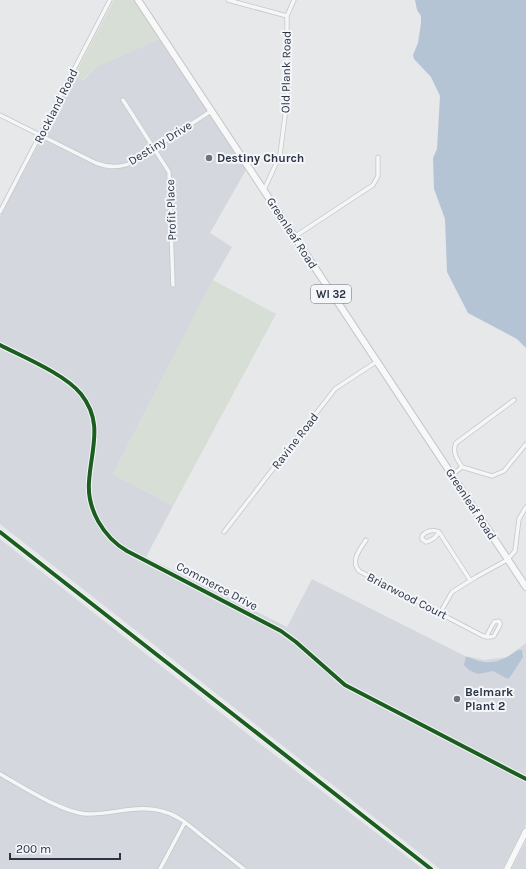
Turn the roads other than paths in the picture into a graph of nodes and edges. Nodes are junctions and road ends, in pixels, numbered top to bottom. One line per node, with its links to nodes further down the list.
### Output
1 (110, 0): 9 (street, Rockland Road)
2 (138, 0): 7 (main road, Greenleaf Road / WI 32)
3 (228, 0): 5 (street)
4 (294, 0): 5 (street, Old Plank Road)
5 (287, 16): 12 (street, Old Plank Road)
6 (123, 100): 10 (street, Profit Place)
7 (211, 111): 10 (street, Destiny Drive); 12 (main road, Greenleaf Road / WI 32)
8 (0, 114): 9 (street, Destiny Drive)
9 (41, 135): 10 (street, Destiny Drive); 13 (street, Rockland Road)
10 (155, 148): 15 (street, Profit Place)
11 (378, 157): 14 (street)
12 (264, 190): 14 (main road, Greenleaf Road / WI 32)
13 (0, 212)
14 (294, 237): 17 (main road, Greenleaf Road / WI 32)
15 (173, 285)
16 (0, 345): 32 (street, Commerce Drive)
17 (376, 362): 21 (main road, Greenleaf Road / WI 32); 23 (street, Ravine Road)
18 (514, 400): 20 (street)
19 (526, 444): 20 (street)
20 (462, 467): 21 (street)
21 (452, 475): 26 (main road, Greenleaf Road / WI 32)
22 (526, 507): 26 (street)
23 (224, 532)
24 (439, 532): 27 (street)
25 (366, 540): 29 (street, Briarwood Court)
26 (507, 560): 27 (street); 28 (main road, Greenleaf Road / WI 32)
27 (470, 580): 29 (street)
28 (526, 587)
29 (440, 613): 30 (street, Briarwood Court)
30 (486, 637): 30 (street)
31 (0, 774): 33 (street)
32 (526, 779)
33 (185, 822): 35 (street); 36 (street)
34 (526, 831): 37 (main road)
35 (160, 869)
36 (244, 869)
37 (507, 869)

